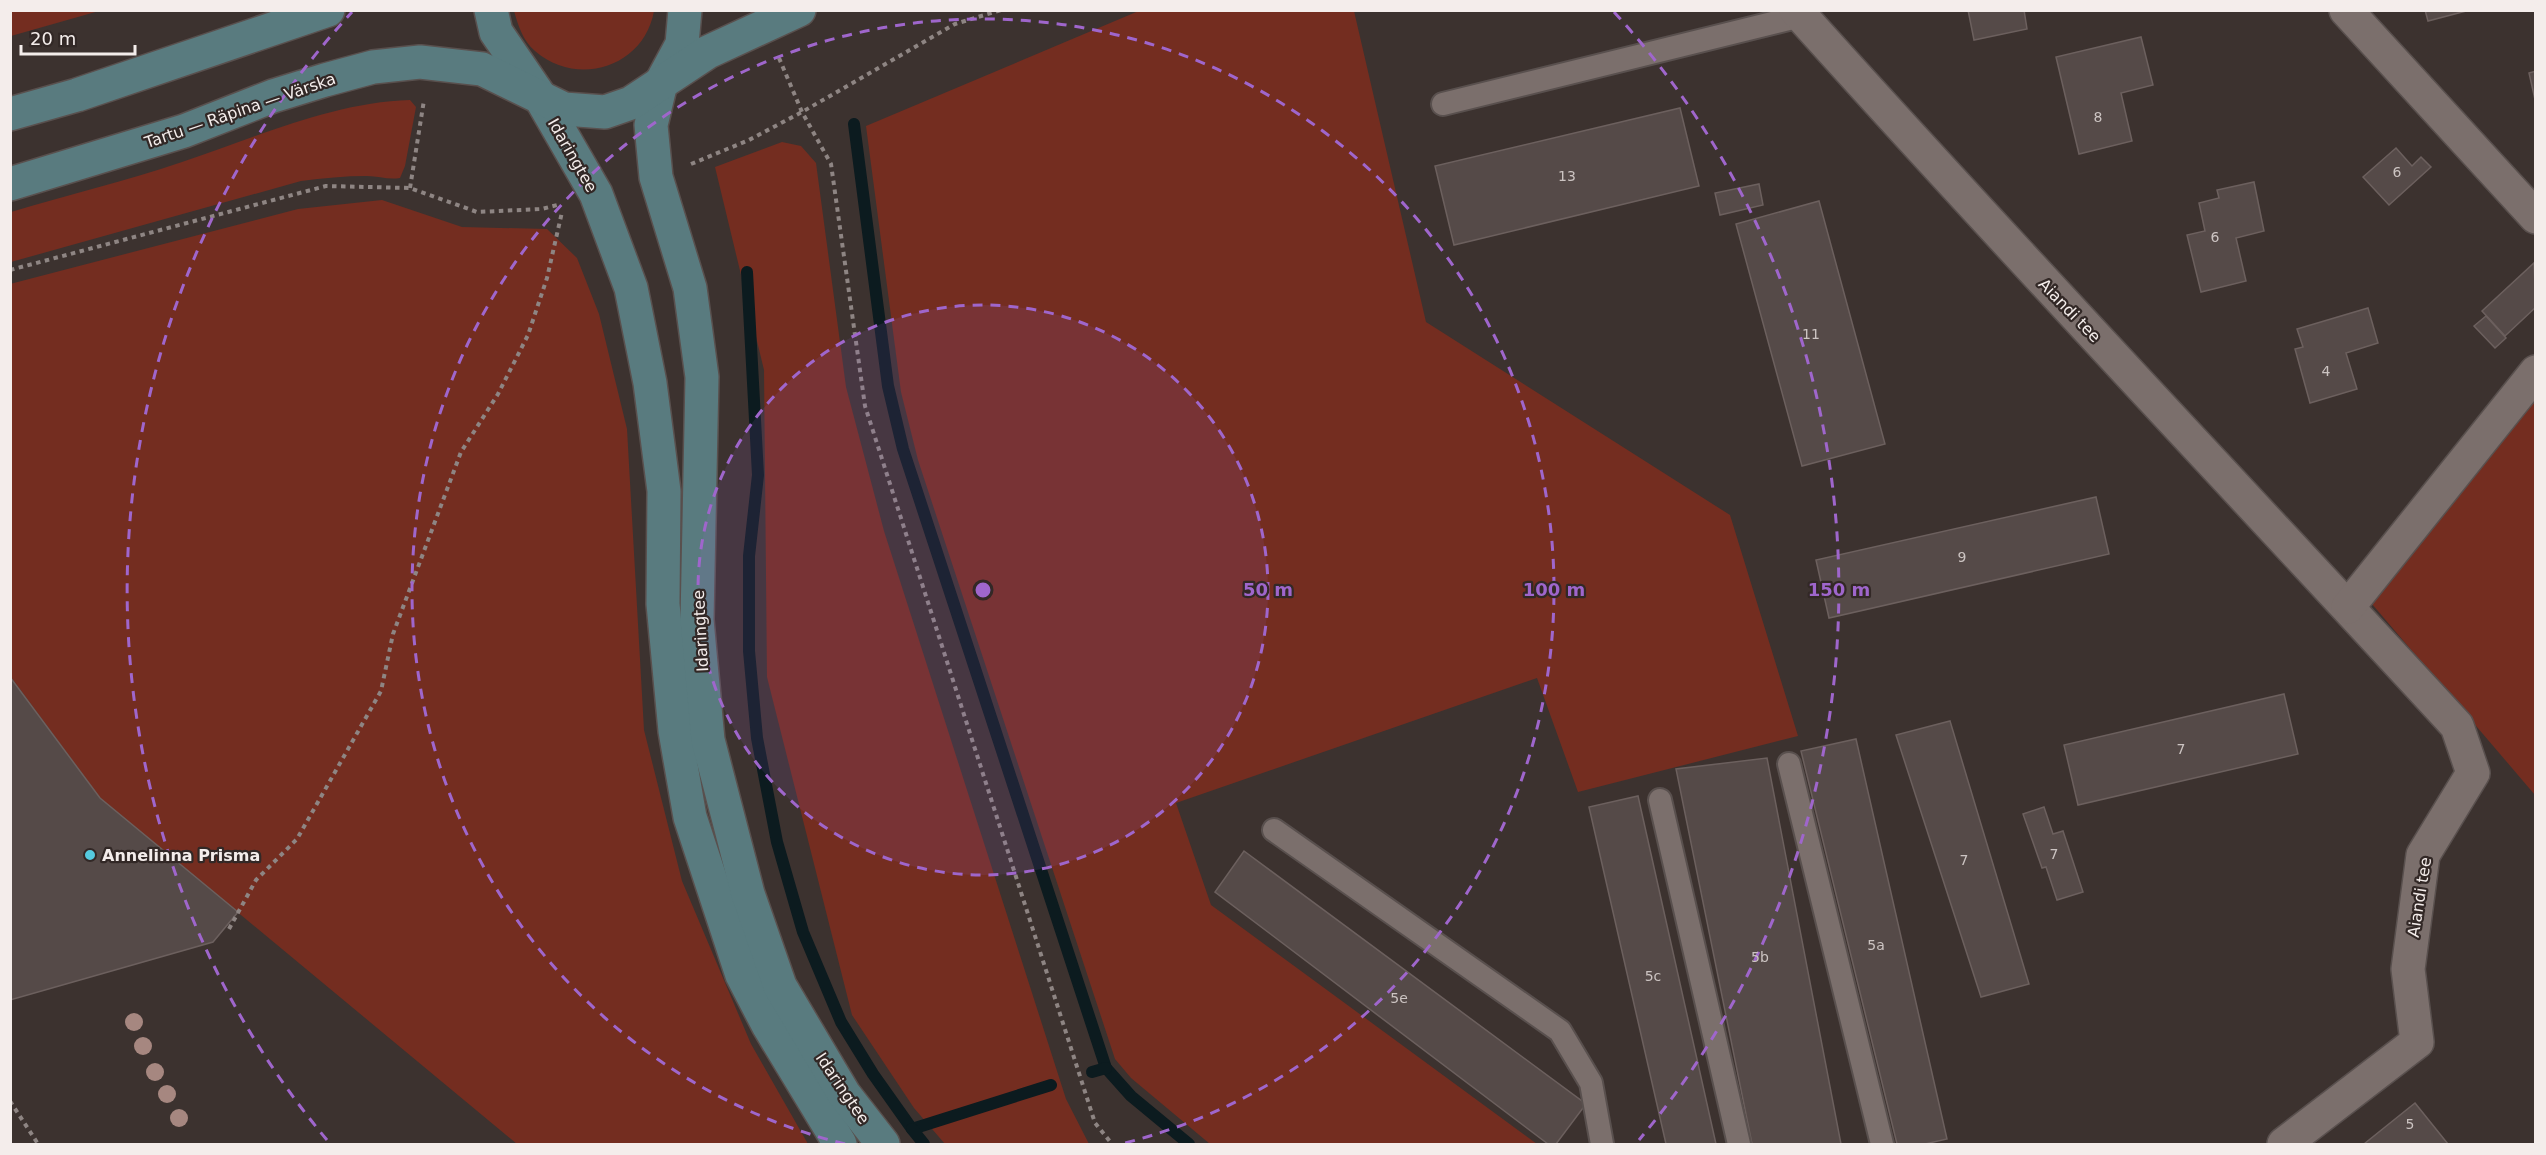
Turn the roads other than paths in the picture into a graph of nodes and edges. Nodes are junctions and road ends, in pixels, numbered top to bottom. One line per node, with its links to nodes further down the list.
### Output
1 (328, 10): 10 (main road)
2 (491, 10): 8 (main road, Idaringtee)
3 (685, 10): 7 (main road)
4 (799, 10): 7 (main road)
5 (2346, 10): 12 (street)
6 (1798, 13): 9 (lane); 14 (street, Aiandi tee)
7 (661, 83): 8 (main road, Tartu — Räpina — Värska); 19 (main road, Idaringtee)
8 (539, 95): 11 (main road, Tartu — Räpina — Värska); 18 (main road, Idaringtee)
9 (1443, 104)
10 (10, 114)
11 (10, 184)
12 (2535, 217)
13 (2535, 372): 14 (street)
14 (2348, 607): 23 (street, Aiandi tee)
15 (1789, 764): 22 (lane)
16 (1660, 800): 21 (lane)
17 (1274, 830): 20 (lane)
18 (840, 1144)
19 (883, 1144)
20 (1602, 1144)
21 (1739, 1144)
22 (1882, 1144)
23 (2284, 1144)

